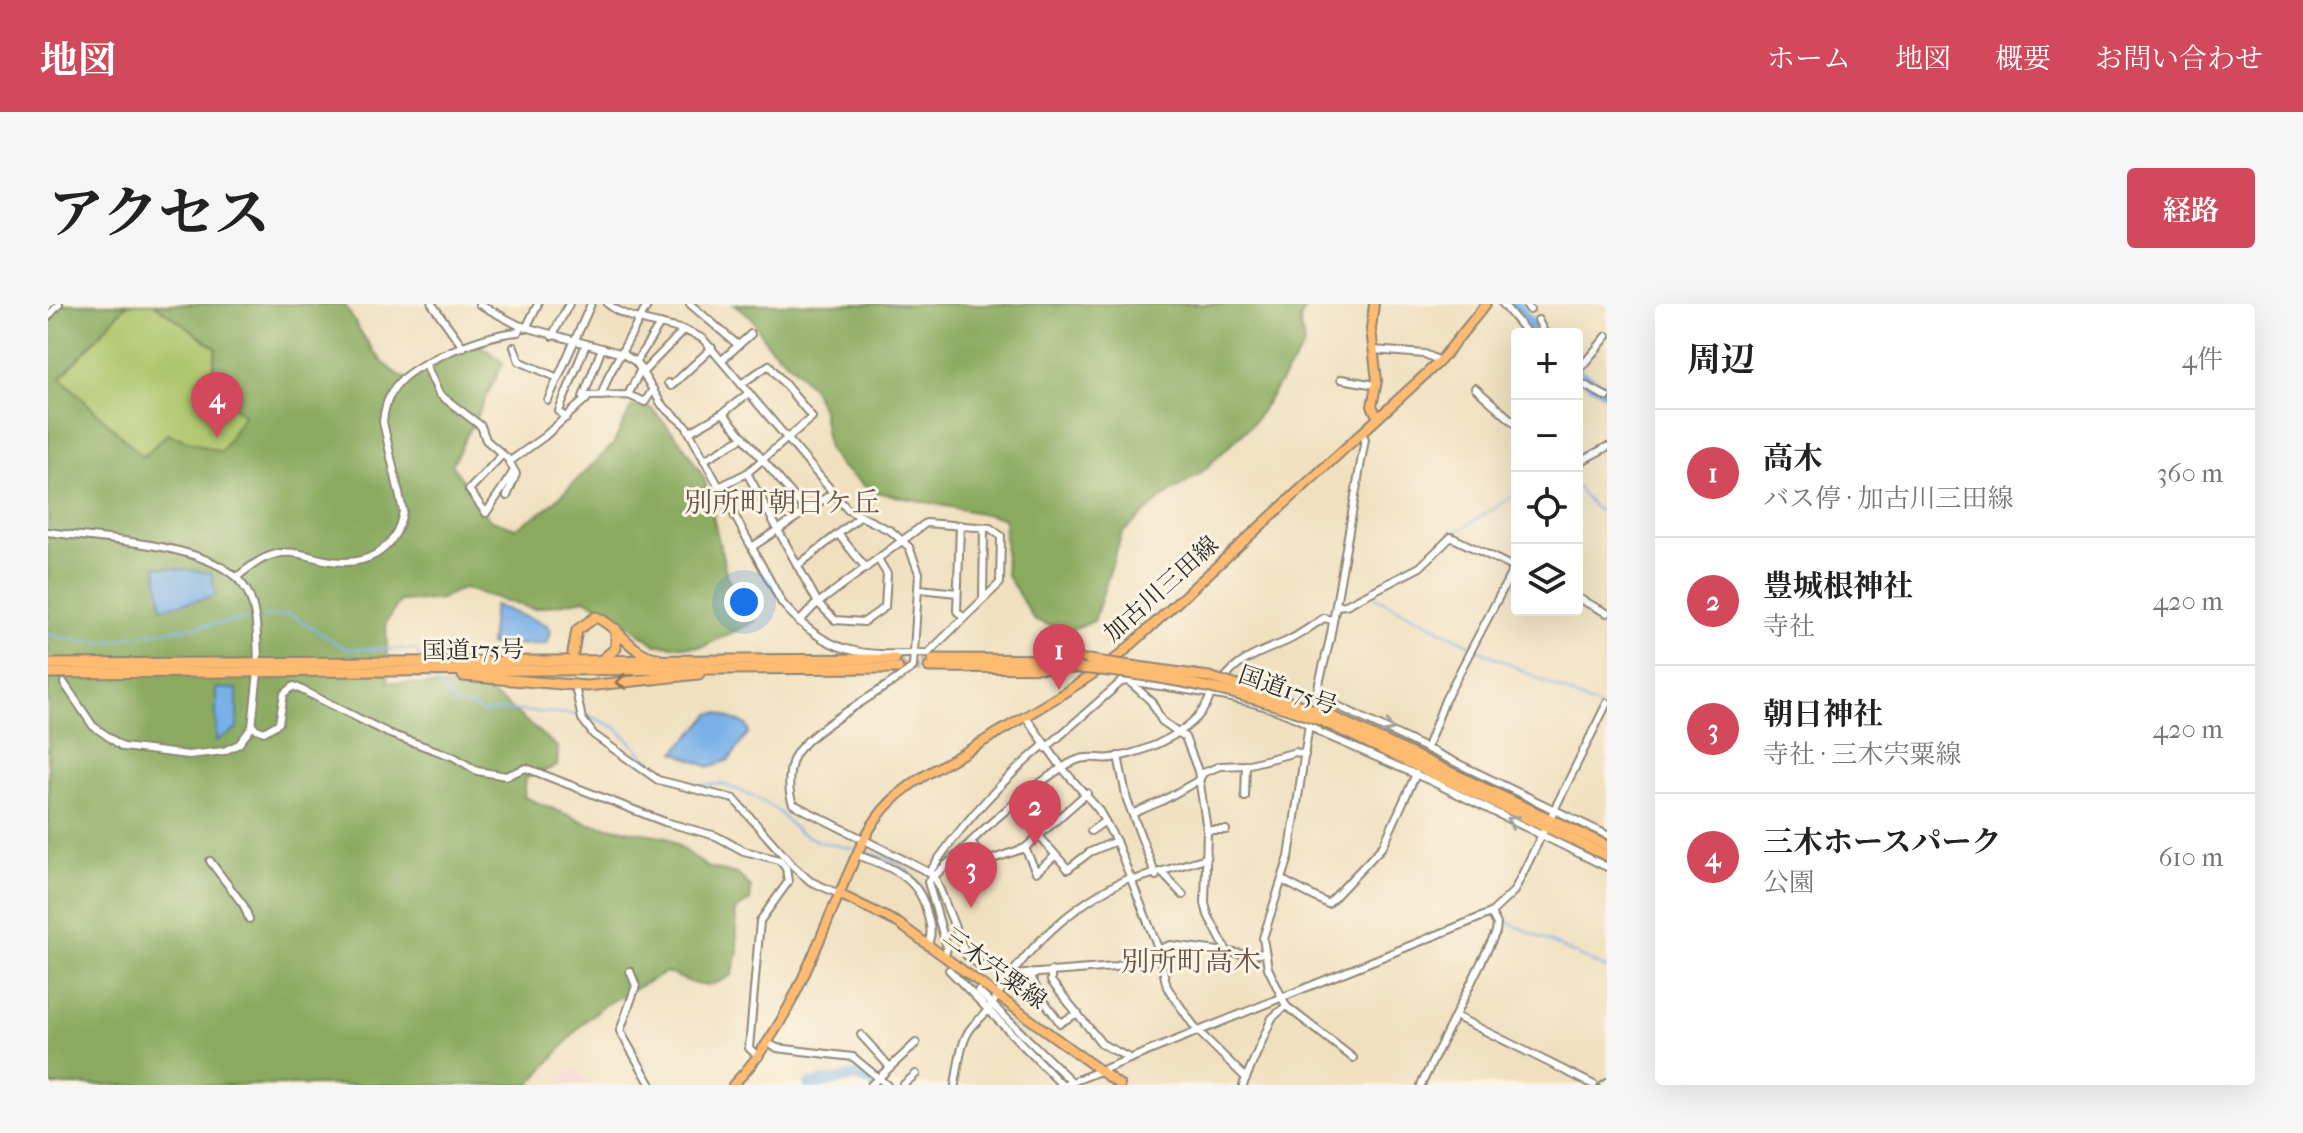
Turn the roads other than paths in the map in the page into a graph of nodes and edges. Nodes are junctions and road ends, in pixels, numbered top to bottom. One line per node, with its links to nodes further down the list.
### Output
1 (59, 304): 13 (street)
2 (432, 304): 27 (street)
3 (479, 304): 17 (street)
4 (538, 304): 17 (street)
5 (569, 304): 22 (street)
6 (591, 304): 24 (street)
7 (608, 304): 14 (street)
8 (648, 304): 14 (street)
9 (690, 304): 26 (street)
10 (1374, 304): 31 (main road)
11 (1486, 304): 34 (main road, 加古川三田線)
12 (1503, 304): 18 (street)
13 (48, 317)
14 (639, 319): 16 (street); 32 (street)
15 (1538, 320): 19 (street)
16 (660, 324): 20 (street); 37 (street)
17 (524, 327): 22 (street); 27 (street)
18 (1523, 328)
19 (1542, 328)
20 (684, 330): 30 (street); 37 (street)
21 (751, 334): 26 (street)
22 (552, 336): 24 (street)
23 (1607, 336): 35 (street)
24 (575, 341): 25 (street); 38 (street)
25 (586, 344): 29 (street); 53 (street)
26 (738, 345): 33 (street)
27 (463, 347): 36 (street)
28 (514, 347): 38 (street)
29 (602, 348): 32 (street); 51 (street)
30 (712, 348): 33 (street); 40 (street)
31 (1373, 350): 34 (street); 43 (main road)
32 (620, 353): 37 (street); 48 (street)
33 (722, 360): 41 (street)
34 (1440, 361): 54 (main road, 加古川三田線)
35 (1583, 363)
36 (426, 365): 61 (street); 85 (street)
37 (640, 368): 45 (street); 47 (street)
38 (558, 378): 50 (street)
39 (1341, 379): 43 (street)
40 (668, 383)
41 (741, 384): 46 (street); 59 (street)
42 (1583, 384): 49 (street)
43 (1376, 385): 54 (main road)
44 (1475, 388): 55 (street)
45 (653, 389): 47 (street); 56 (street)
46 (749, 393): 52 (street); 59 (street)
47 (628, 395): 48 (street)
48 (601, 396): 51 (street)
49 (1607, 397)
50 (548, 400)
51 (586, 400): 53 (street)
52 (723, 413): 56 (street); 58 (street)
53 (566, 418): 65 (street)
54 (1378, 418): 57 (main road, 加古川三田線)
55 (1511, 420)
56 (690, 432): 62 (street)
57 (1361, 433): 91 (street); 113 (main road, 加古川三田線)
58 (744, 437): 62 (street); 63 (street)
59 (787, 441): 63 (street); 69 (street)
60 (1607, 447): 64 (street)
61 (502, 455): 65 (street); 66 (street)
62 (704, 460): 68 (street)
63 (763, 460): 67 (street); 71 (street)
64 (1583, 460)
65 (509, 462): 66 (street)
66 (514, 471): 70 (street)
67 (747, 473): 68 (street); 76 (street)
68 (719, 487): 79 (street)
69 (833, 493): 71 (street); 72 (street)
70 (507, 496)
71 (807, 512): 76 (street)
72 (861, 516): 77 (street); 78 (street)
73 (960, 525): 74 (street); 78 (street); 87 (street)
74 (984, 528): 88 (street); 88 (street)
75 (48, 532): 85 (street)
76 (779, 532): 79 (street); 82 (street)
77 (839, 535): 82 (street); 83 (street)
78 (903, 541): 80 (street); 86 (street)
79 (752, 547): 95 (street)
80 (878, 559): 83 (street); 90 (street)
81 (1511, 564): 91 (street)
82 (797, 566): 90 (street)
83 (866, 568): 90 (street)
84 (1511, 575): 119 (street)
85 (238, 576): 102 (street)
86 (920, 589): 87 (street); 98 (street)
87 (957, 593): 93 (street)
88 (983, 600): 93 (street)
89 (1583, 601): 92 (street)
90 (818, 603): 95 (street)
91 (1336, 606): 94 (street)
92 (1607, 613)
93 (964, 618): 98 (street)
94 (1332, 620): 110 (street); 111 (street)
95 (799, 622): 98 (street)
96 (616, 629): 97 (highway); 99 (highway); 100 (highway)
97 (573, 653)
98 (916, 654): 141 (street)
99 (601, 661): 100 (highway, 国道175号); 102 (highway, 国道175号)
100 (692, 661): 103 (highway, 国道175号)
101 (48, 664): 102 (highway, 国道175号)
102 (258, 668): 105 (highway, 国道175号); 106 (highway, 国道175号); 116 (street)
103 (726, 668): 105 (highway, 国道175号); 107 (highway, one-way to 107)
104 (1118, 669): 108 (street)
105 (421, 671): 107 (highway)
106 (48, 673)
107 (574, 680): 140 (street)
108 (1129, 681): 110 (street); 117 (street); 118 (street)
109 (64, 683): 116 (street)
110 (1211, 695): 115 (street); 117 (street)
111 (1317, 696): 115 (street); 119 (street, one-way to 119)
112 (1607, 703): 130 (street)
113 (1025, 716): 118 (street); 141 (main road, 加古川三田線)
114 (1321, 716): 114 (highway, 国道175号, bridge); 130 (highway, 国道175号)
115 (1309, 724): 120 (street); 124 (street)
116 (252, 727): 144 (street)
117 (1178, 734): 121 (street); 125 (street)
118 (1045, 746): 123 (street); 148 (street)
119 (1427, 747): 130 (street)
120 (1305, 755): 122 (street); 151 (street)
121 (1118, 756): 123 (street); 128 (street)
122 (1246, 765): 125 (street); 127 (street)
123 (1063, 769): 126 (street); 137 (street)
124 (1416, 774): 130 (street, one-way to 124); 151 (street)
125 (1199, 780): 128 (street); 131 (street)
126 (1087, 793): 129 (street); 135 (street)
127 (1245, 797)
128 (1134, 813): 149 (street)
129 (1105, 821): 133 (street); 136 (street)
130 (1549, 823): 134 (street); 138 (highway, 国道175号); 143 (highway, 国道175号); 147 (street); 154 (street)
131 (1207, 830): 132 (street); 145 (street)
132 (1226, 830)
133 (1091, 831)
134 (1607, 835)
135 (1039, 836): 139 (street); 142 (street)
136 (1116, 841): 142 (street); 150 (street)
137 (971, 842): 139 (street); 148 (street)
138 (1607, 846)
139 (1025, 848): 142 (street)
140 (778, 849): 144 (street); 152 (street)
141 (859, 849): 148 (street); 152 (main road, 加古川三田線); 156 (street)
142 (1055, 856)
143 (1607, 856)
144 (771, 857): 178 (street)
145 (1206, 858): 149 (street); 158 (street)
146 (210, 861): 155 (street)
147 (1607, 867)
148 (932, 874): 160 (street); 165 (street)
149 (1159, 875): 150 (street); 153 (street)
150 (1132, 879): 157 (street); 165 (street)
151 (1282, 880): 159 (street)
152 (839, 894): 156 (main road, 三木宍粟線); 176 (main road, 加古川三田線)
153 (1183, 895)
154 (1491, 913): 168 (street); 173 (street)
155 (249, 919)
156 (928, 944): 160 (main road, 三木宍粟線)
157 (1158, 948): 158 (street); 163 (street); 174 (street)
158 (1228, 953): 159 (street)
159 (1264, 953): 168 (street)
160 (945, 955): 167 (main road, 三木宍粟線)
161 (949, 970): 171 (street)
162 (630, 971): 187 (street)
163 (1051, 971): 164 (street); 172 (street)
164 (1030, 973): 165 (street); 172 (street)
165 (1013, 975): 167 (street)
166 (978, 991): 169 (street)
167 (996, 994): 169 (street); 182 (main road, 三木宍粟線)
168 (1281, 997): 170 (street); 174 (street)
169 (992, 1004): 171 (street); 186 (street)
170 (1286, 1006): 180 (street); 185 (street)
171 (987, 1011): 186 (street); 192 (street)
172 (1078, 1013): 179 (street)
173 (1455, 1016): 194 (street); 195 (street)
174 (1198, 1030): 179 (street); 185 (street)
175 (861, 1035): 181 (street)
176 (768, 1043): 178 (main road, 加古川三田線); 184 (street)
177 (916, 1043): 181 (street)
178 (759, 1057): 188 (main road, 加古川三田線)
179 (1127, 1057): 182 (street)
180 (1353, 1058)
181 (889, 1066): 184 (street)
182 (1099, 1070): 186 (street); 193 (main road, 三木宍粟線)
183 (916, 1074): 191 (street)
184 (877, 1077): 189 (street); 190 (street)
185 (1244, 1081)
186 (1068, 1084)
187 (651, 1085)
188 (733, 1085)
189 (871, 1085)
190 (887, 1085)
191 (903, 1085)
192 (955, 1085)
193 (1120, 1085)
194 (1421, 1085)
195 (1594, 1085)

